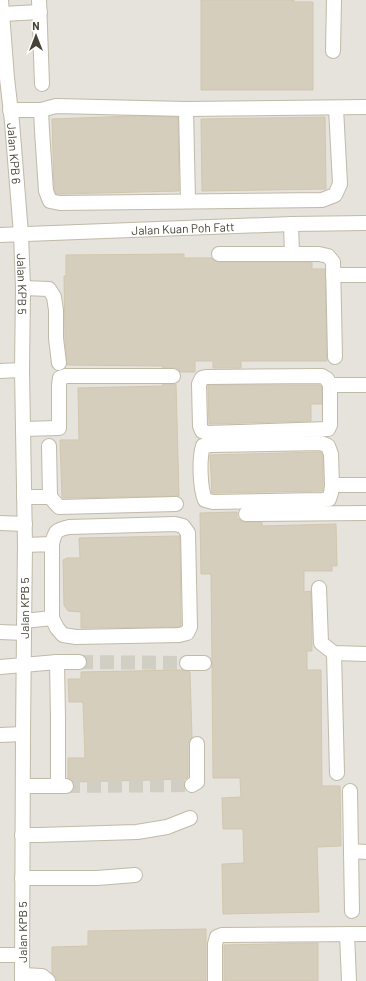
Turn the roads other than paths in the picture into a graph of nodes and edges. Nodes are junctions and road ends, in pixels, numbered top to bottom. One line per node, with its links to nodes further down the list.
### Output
1 (334, 0): 4 (street)
2 (40, 6): 3 (street); 6 (street)
3 (1, 7): 5 (street, Jalan KPB 6)
4 (333, 51)
5 (3, 78): 11 (street, Jalan KPB 6)
6 (42, 84)
7 (366, 107): 8 (street)
8 (336, 108): 9 (street); 12 (street)
9 (186, 109): 10 (street); 12 (street)
10 (41, 110): 11 (street); 12 (street)
11 (7, 119): 15 (street, Jalan KPB 6)
12 (188, 201)
13 (366, 223): 14 (street, Jalan Kuan Poh Fatt)
14 (291, 224): 15 (street, Jalan Kuan Poh Fatt); 18 (street)
15 (21, 234): 16 (street, Jalan Kuan Poh Fatt); 23 (street, Jalan KPB 5)
16 (0, 235)
17 (219, 254): 18 (street)
18 (292, 254): 20 (street)
19 (366, 272): 21 (street)
20 (333, 274): 21 (street); 24 (street)
21 (366, 275): 22 (street)
22 (366, 282)
23 (23, 288): 25 (street); 26 (street, Jalan KPB 5)
24 (336, 357)
25 (59, 363)
26 (22, 370): 27 (street); 31 (street, Jalan KPB 5)
27 (0, 371)
28 (173, 376): 31 (street)
29 (330, 385): 29 (street); 30 (street)
30 (366, 385)
31 (23, 429): 35 (street, Jalan KPB 5)
32 (49, 446): 36 (street)
33 (332, 485): 33 (street); 34 (street)
34 (366, 485)
35 (24, 497): 36 (street); 41 (street, Jalan KPB 5)
36 (50, 497): 37 (street)
37 (176, 504)
38 (366, 513): 39 (street)
39 (246, 514)
40 (0, 523): 41 (street)
41 (24, 524): 43 (street, Jalan KPB 5)
42 (52, 544): 43 (street); 45 (street); 45 (street)
43 (24, 545): 46 (street, Jalan KPB 5)
44 (319, 588): 48 (street)
45 (52, 618): 46 (street)
46 (24, 627): 47 (street); 54 (street, Jalan KPB 5)
47 (0, 632)
48 (334, 653): 49 (street); 59 (street)
49 (366, 654)
50 (57, 662): 51 (street); 54 (street); 61 (street)
51 (79, 662)
52 (187, 663): 53 (street)
53 (204, 663)
54 (24, 664): 55 (street); 56 (street, Jalan KPB 5)
55 (0, 667)
56 (23, 734): 57 (street); 61 (street, Jalan KPB 5)
57 (0, 735)
58 (197, 744): 60 (street)
59 (337, 774)
60 (192, 785)
61 (23, 786): 64 (street, Jalan KPB 5)
62 (350, 791): 65 (street)
63 (190, 818): 64 (street)
64 (22, 835): 68 (street, Jalan KPB 5)
65 (351, 851): 66 (street); 69 (street)
66 (366, 852)
67 (135, 875): 68 (street)
68 (22, 878): 73 (street, Jalan KPB 5)
69 (352, 911)
70 (347, 934): 71 (street); 76 (street); 77 (street)
71 (366, 934)
72 (0, 955): 73 (street)
73 (22, 955): 74 (street, Jalan KPB 5)
74 (22, 978): 75 (street)
75 (48, 981)
76 (215, 981)
77 (349, 981)

